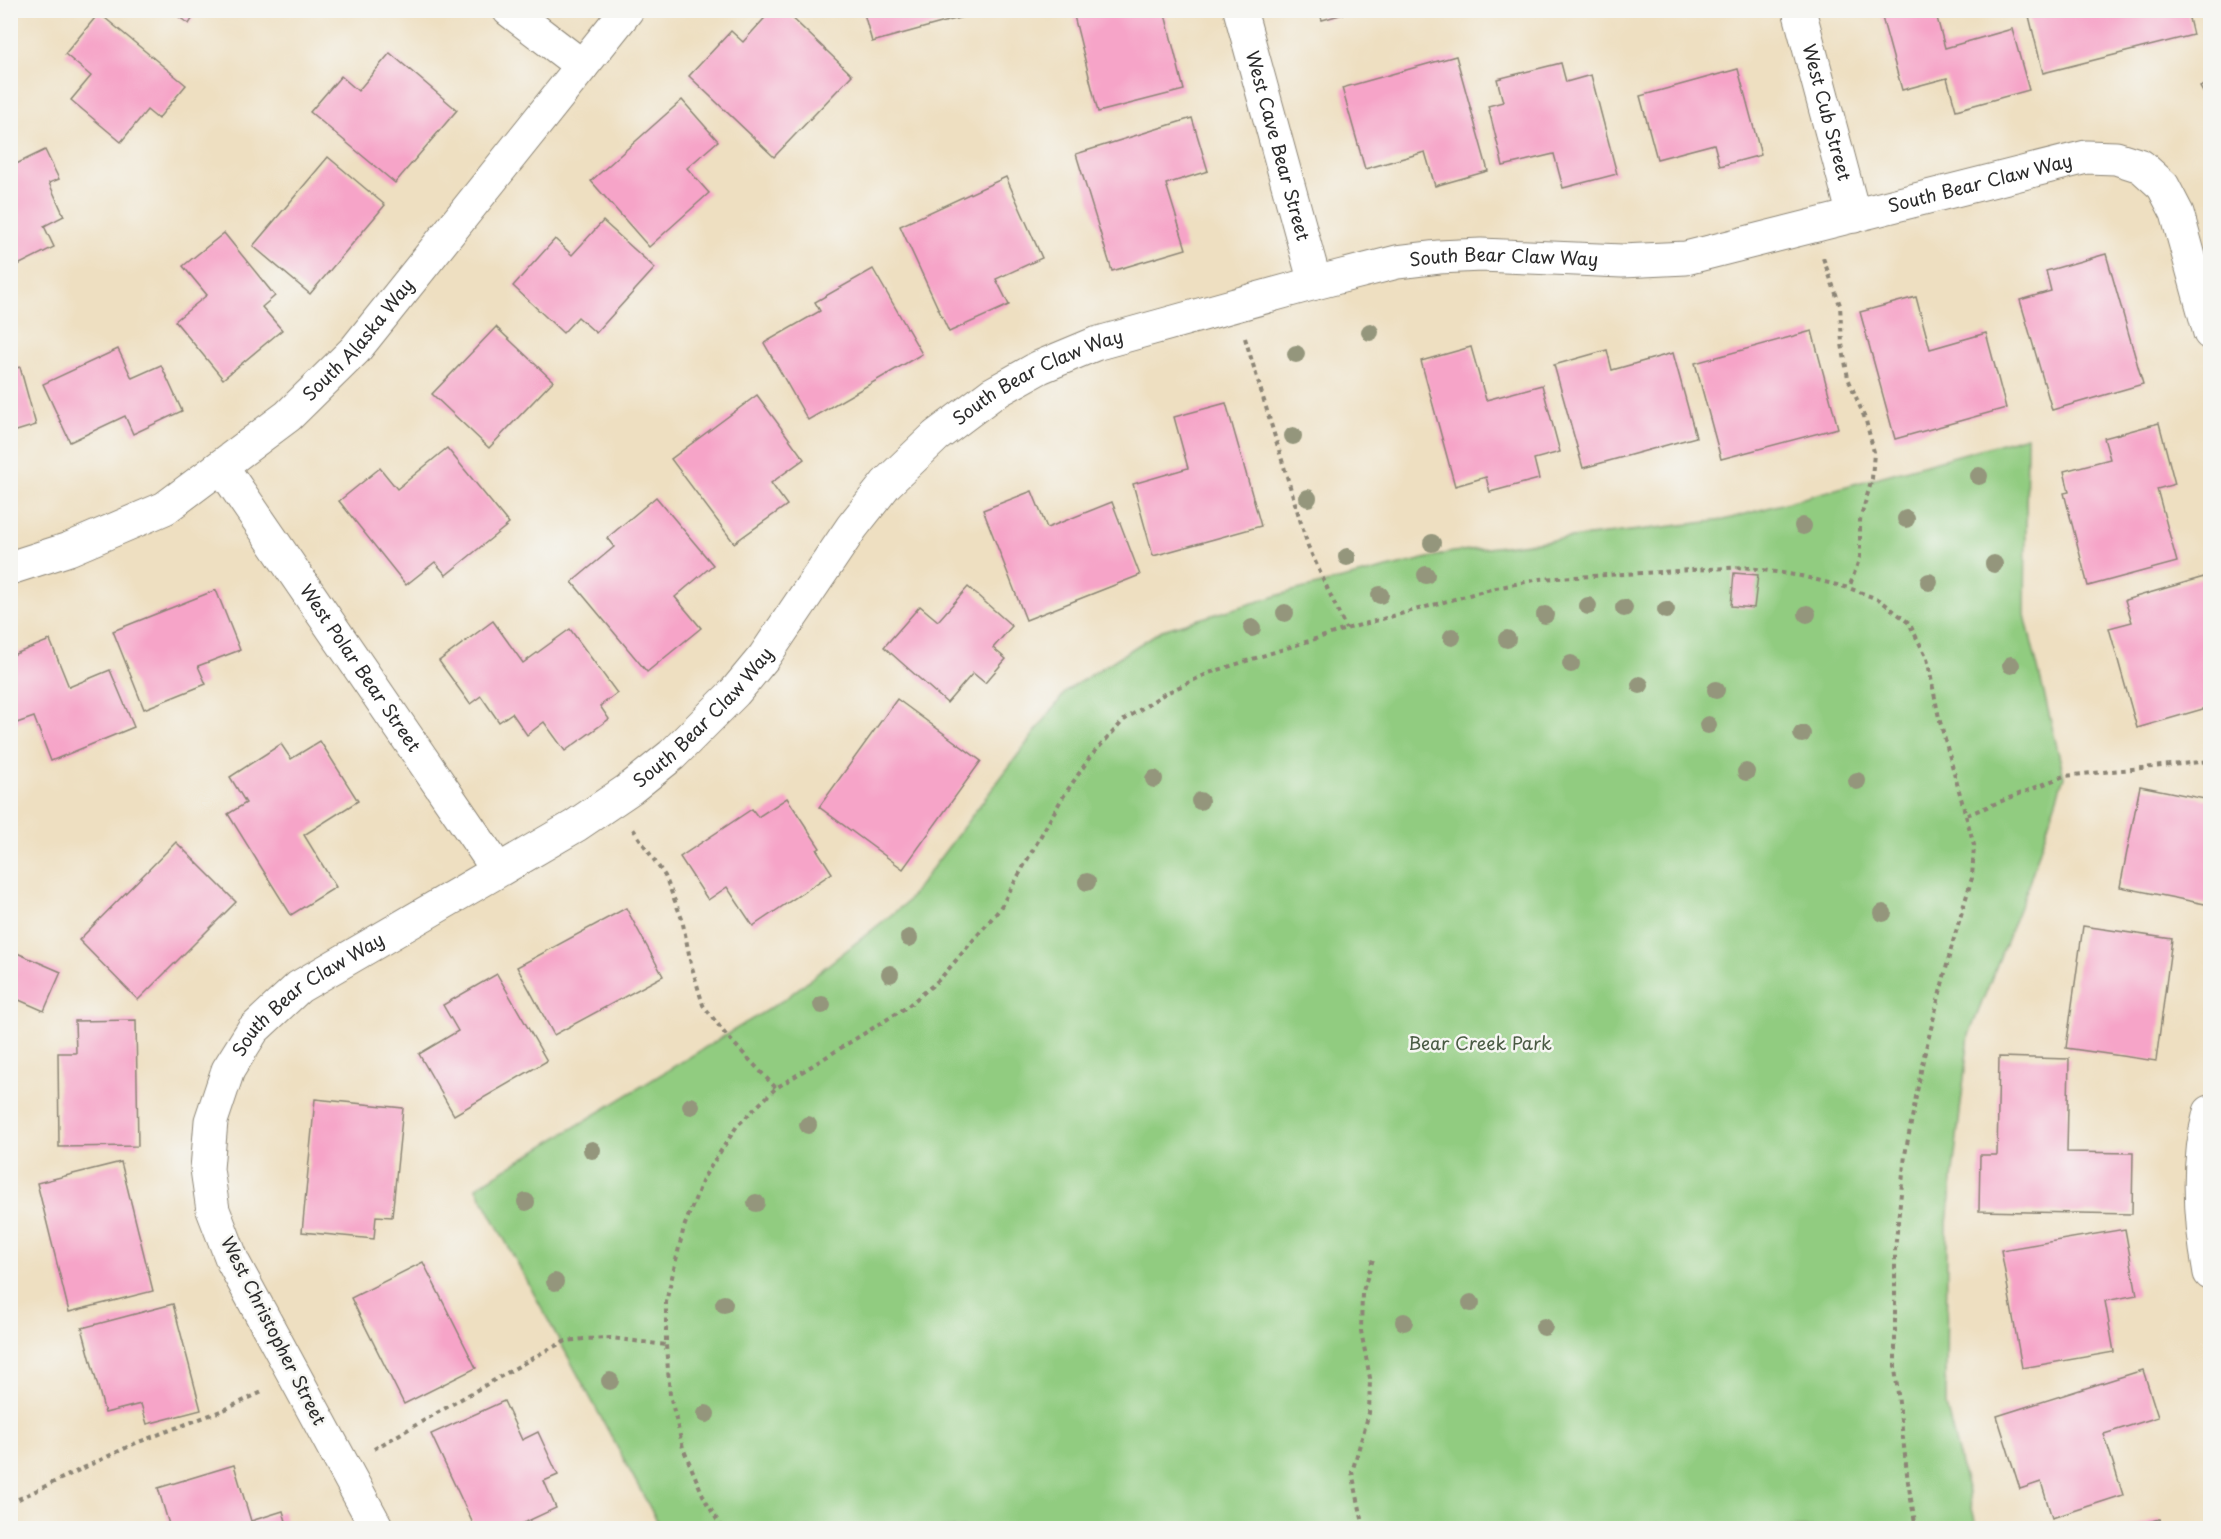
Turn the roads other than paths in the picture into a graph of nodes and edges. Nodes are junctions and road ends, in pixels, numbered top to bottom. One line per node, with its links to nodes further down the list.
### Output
1 (509, 10): 5 (street)
2 (627, 10): 5 (street, South Alaska Way)
3 (1240, 10): 7 (street, West Cave Bear Street)
4 (1799, 10): 6 (street, West Cub Street)
5 (582, 66): 9 (street, South Alaska Way)
6 (1854, 216): 7 (street, South Bear Claw Way); 8 (street, South Bear Claw Way)
7 (1315, 283): 11 (street, South Bear Claw Way)
8 (2211, 333)
9 (222, 467): 10 (street, South Alaska Way); 11 (street, West Polar Bear Street)
10 (10, 568)
11 (498, 870): 13 (street, South Bear Claw Way)
12 (2211, 1112): 14 (street)
13 (211, 1121): 15 (street, West Christopher Street)
14 (2211, 1273)
15 (377, 1528)

